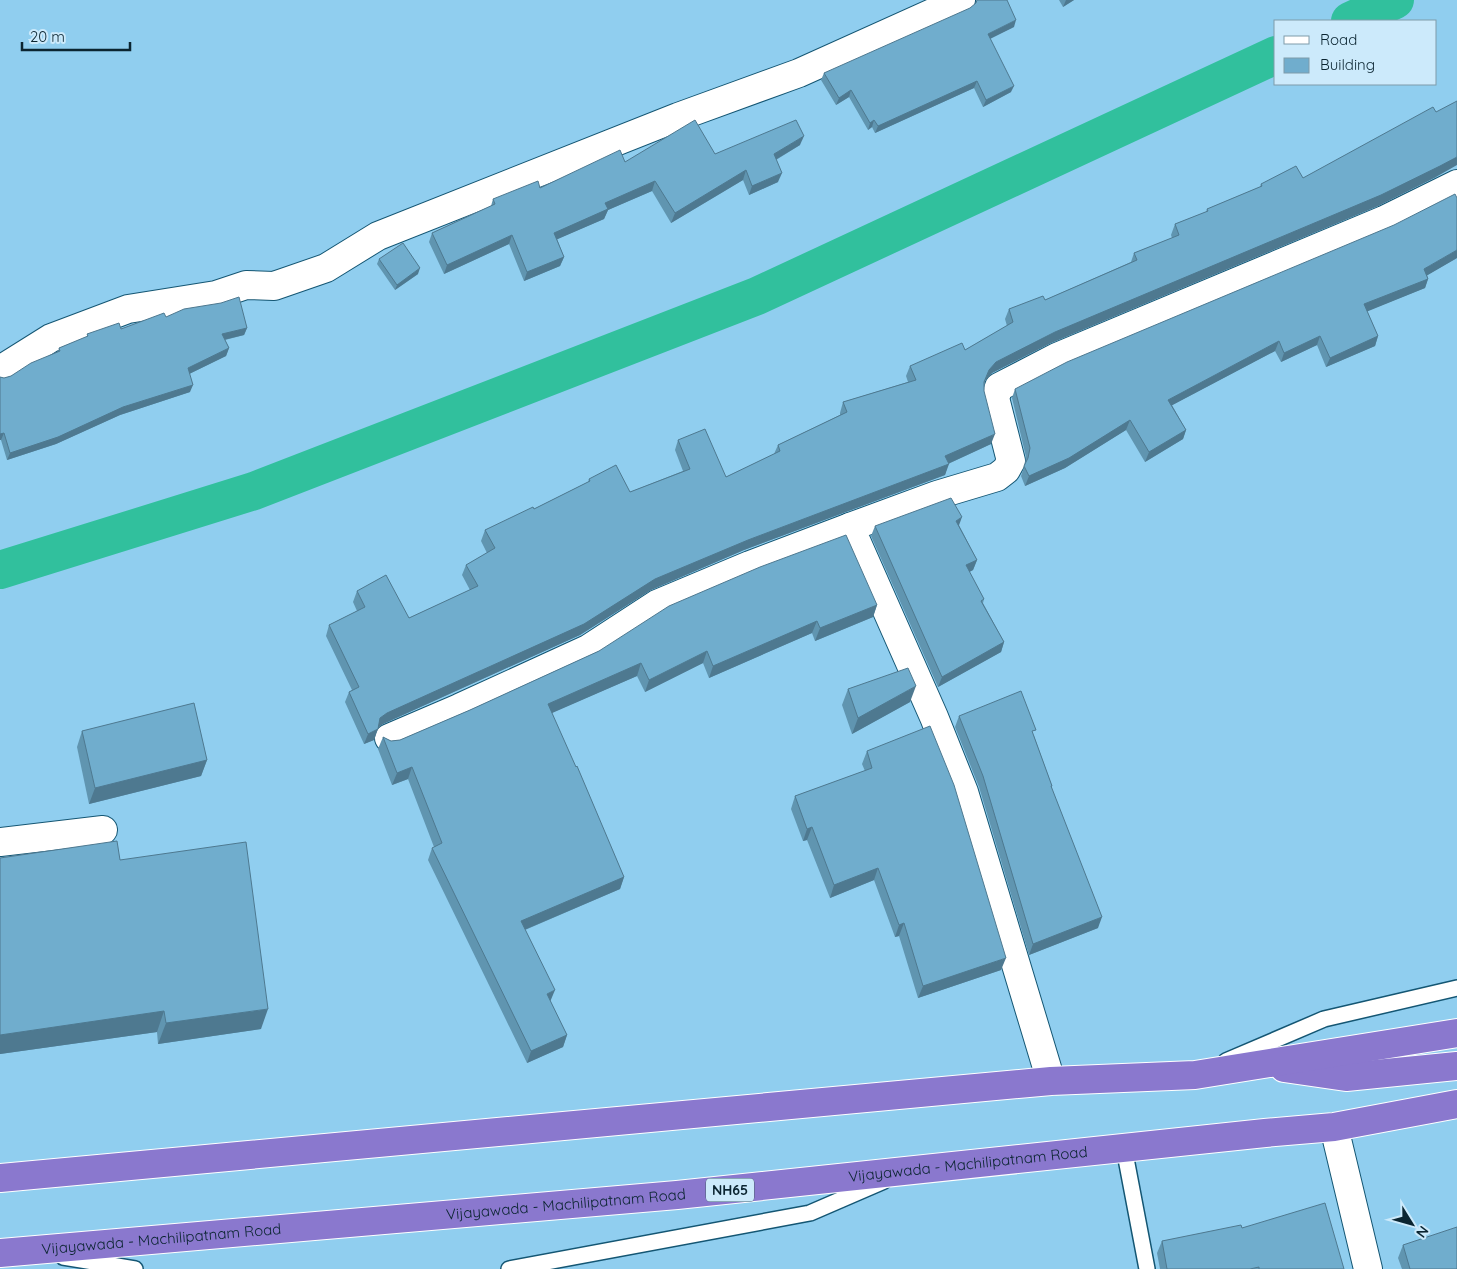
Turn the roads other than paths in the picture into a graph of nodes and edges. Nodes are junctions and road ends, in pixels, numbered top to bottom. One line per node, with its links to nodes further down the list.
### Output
1 (961, 0): 3 (street)
2 (1457, 184): 4 (street)
3 (0, 370)
4 (850, 527): 5 (street); 13 (street)
5 (389, 738)
6 (103, 830): 7 (street)
7 (0, 842)
8 (1457, 988): 12 (lane)
9 (1457, 1033): 10 (highway)
10 (1258, 1064): 11 (highway); 12 (highway)
11 (1457, 1066)
12 (1195, 1075): 13 (highway)
13 (1051, 1081): 20 (highway)
14 (1457, 1104): 15 (highway, Vijayawada - Machilipatnam Road / NH65)
15 (1411, 1112): 16 (highway); 17 (highway, Vijayawada - Machilipatnam Road / NH65)
16 (1457, 1113)
17 (1334, 1127): 18 (highway, Vijayawada - Machilipatnam Road / NH65); 26 (street)
18 (1124, 1148): 19 (highway, Vijayawada - Machilipatnam Road / NH65); 25 (lane)
19 (906, 1171): 21 (highway, Vijayawada - Machilipatnam Road / NH65); 24 (lane)
20 (0, 1178)
21 (29, 1251): 22 (highway, Vijayawada - Machilipatnam Road / NH65); 23 (lane)
22 (0, 1253)
23 (136, 1269)
24 (508, 1269)
25 (1147, 1269)
26 (1368, 1269)

